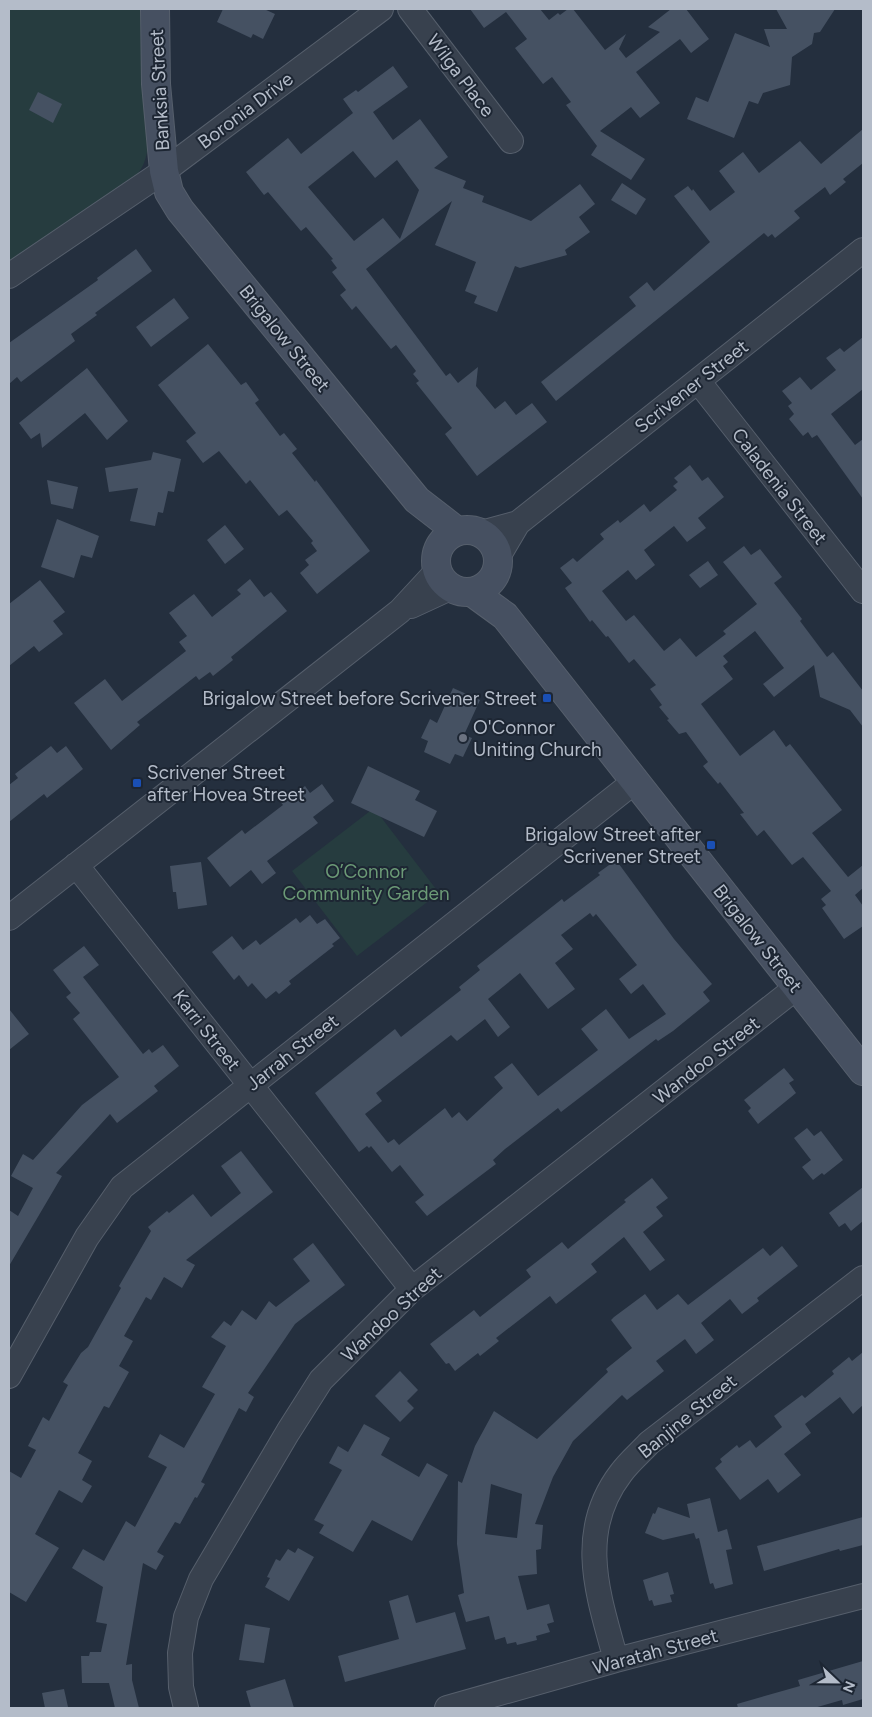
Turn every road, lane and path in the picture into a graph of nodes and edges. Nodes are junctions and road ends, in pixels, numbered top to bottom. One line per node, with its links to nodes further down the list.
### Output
1 (155, 9): 5 (street, Banksia Street)
2 (381, 9): 5 (street, Boronia Drive)
3 (410, 9): 4 (street, Wilga Place)
4 (511, 142)
5 (164, 171): 7 (street, Boronia Drive); 10 (street, Brigalow Street)
6 (863, 250): 8 (street, Scrivener Street)
7 (9, 276)
8 (698, 380): 9 (street, Scrivener Street); 12 (street, Caladenia Street)
9 (518, 522): 10 (street, Scrivener Street); 11 (street, Scrivener Street)
10 (456, 560): 11 (street); 11 (street, Brigalow Street); 13 (street, Brigalow Street); 15 (street, Scrivener Street)
11 (497, 566): 13 (street, Brigalow Street)
12 (863, 591)
13 (505, 616): 14 (street, Brigalow Street)
14 (634, 782): 17 (street, Brigalow Street); 19 (street, Jarrah Street)
15 (76, 865): 16 (street, Scrivener Street); 19 (street, Karri Street)
16 (9, 918)
17 (797, 987): 18 (street, Brigalow Street); 21 (street, Wandoo Street)
18 (863, 1071)
19 (250, 1085): 21 (street, Karri Street); 22 (street, Jarrah Street)
20 (863, 1278): 24 (street, Banjine Street)
21 (412, 1289): 25 (street, Wandoo Street)
22 (9, 1376)
23 (863, 1596): 24 (street, Waratah Street)
24 (616, 1660): 26 (street, Waratah Street)
25 (186, 1708)
26 (447, 1708)

